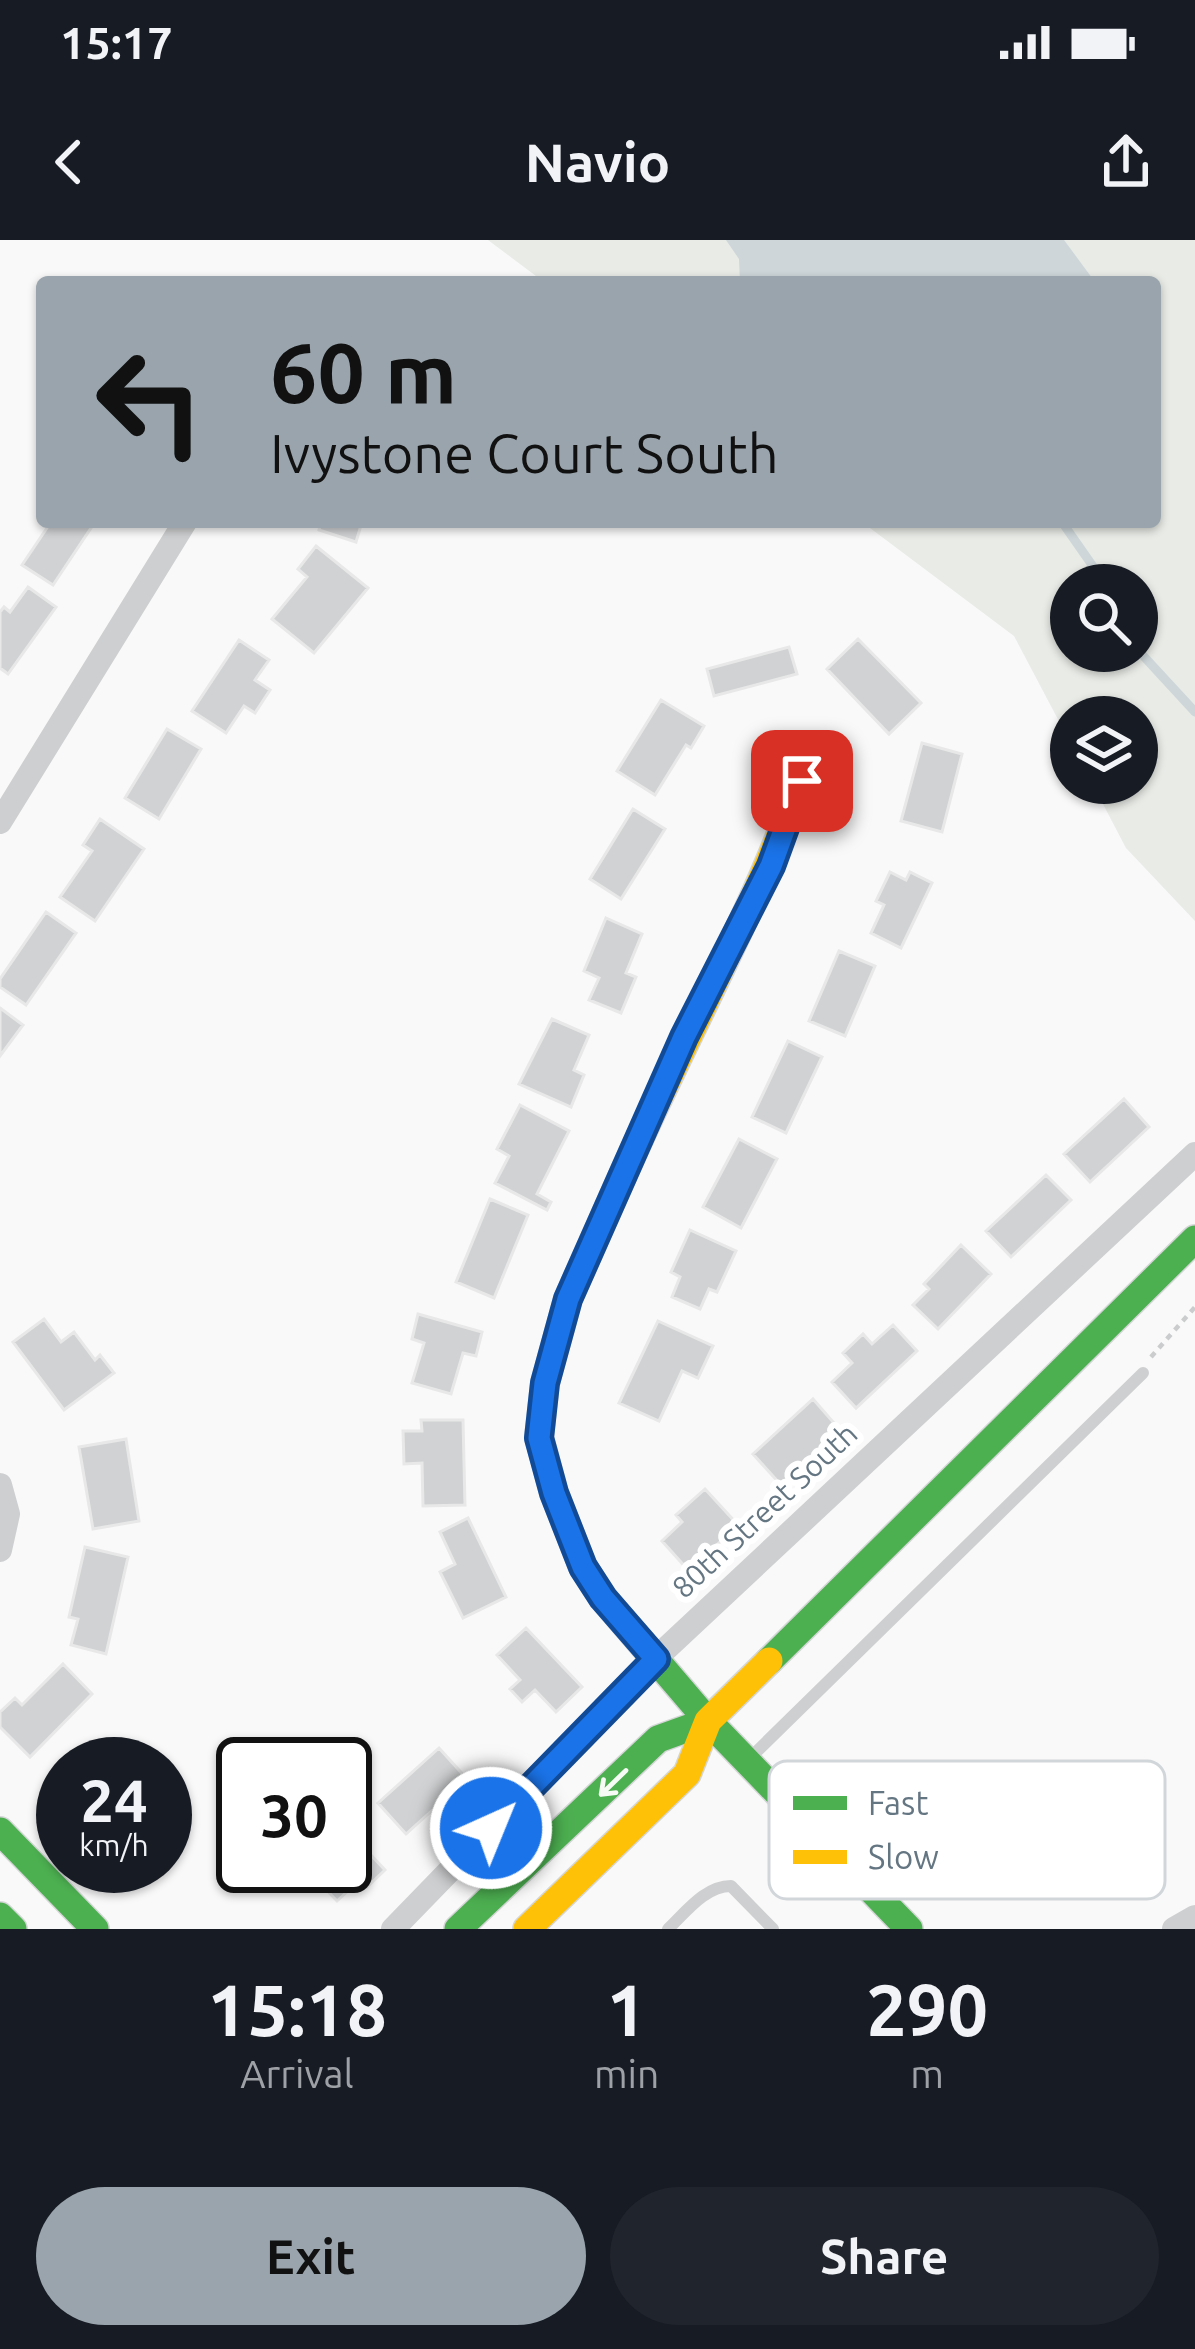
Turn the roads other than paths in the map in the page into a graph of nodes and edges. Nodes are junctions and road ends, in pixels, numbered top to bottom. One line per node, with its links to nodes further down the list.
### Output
1 (181, 528): 3 (street)
2 (802, 781): 9 (main road)
3 (0, 822)
4 (1195, 1154): 9 (street, 80th Street South)
5 (1195, 1239): 10 (main road)
6 (1143, 1373): 11 (lane)
7 (0, 1485): 8 (street)
8 (0, 1550)
9 (656, 1659): 10 (main road); 19 (street, 80th Street South)
10 (709, 1721): 11 (main road); 20 (main road, one-way to 20); 21 (main road)
11 (747, 1761): 12 (main road)
12 (769, 1784)
13 (0, 1831): 18 (main road)
14 (880, 1899): 24 (main road)
15 (0, 1916): 17 (main road)
16 (1195, 1917): 25 (street)
17 (14, 1929)
18 (95, 1929)
19 (393, 1929)
20 (458, 1929)
21 (527, 1929)
22 (668, 1929): 23 (lane)
23 (773, 1929)
24 (909, 1929)
25 (1174, 1929)

